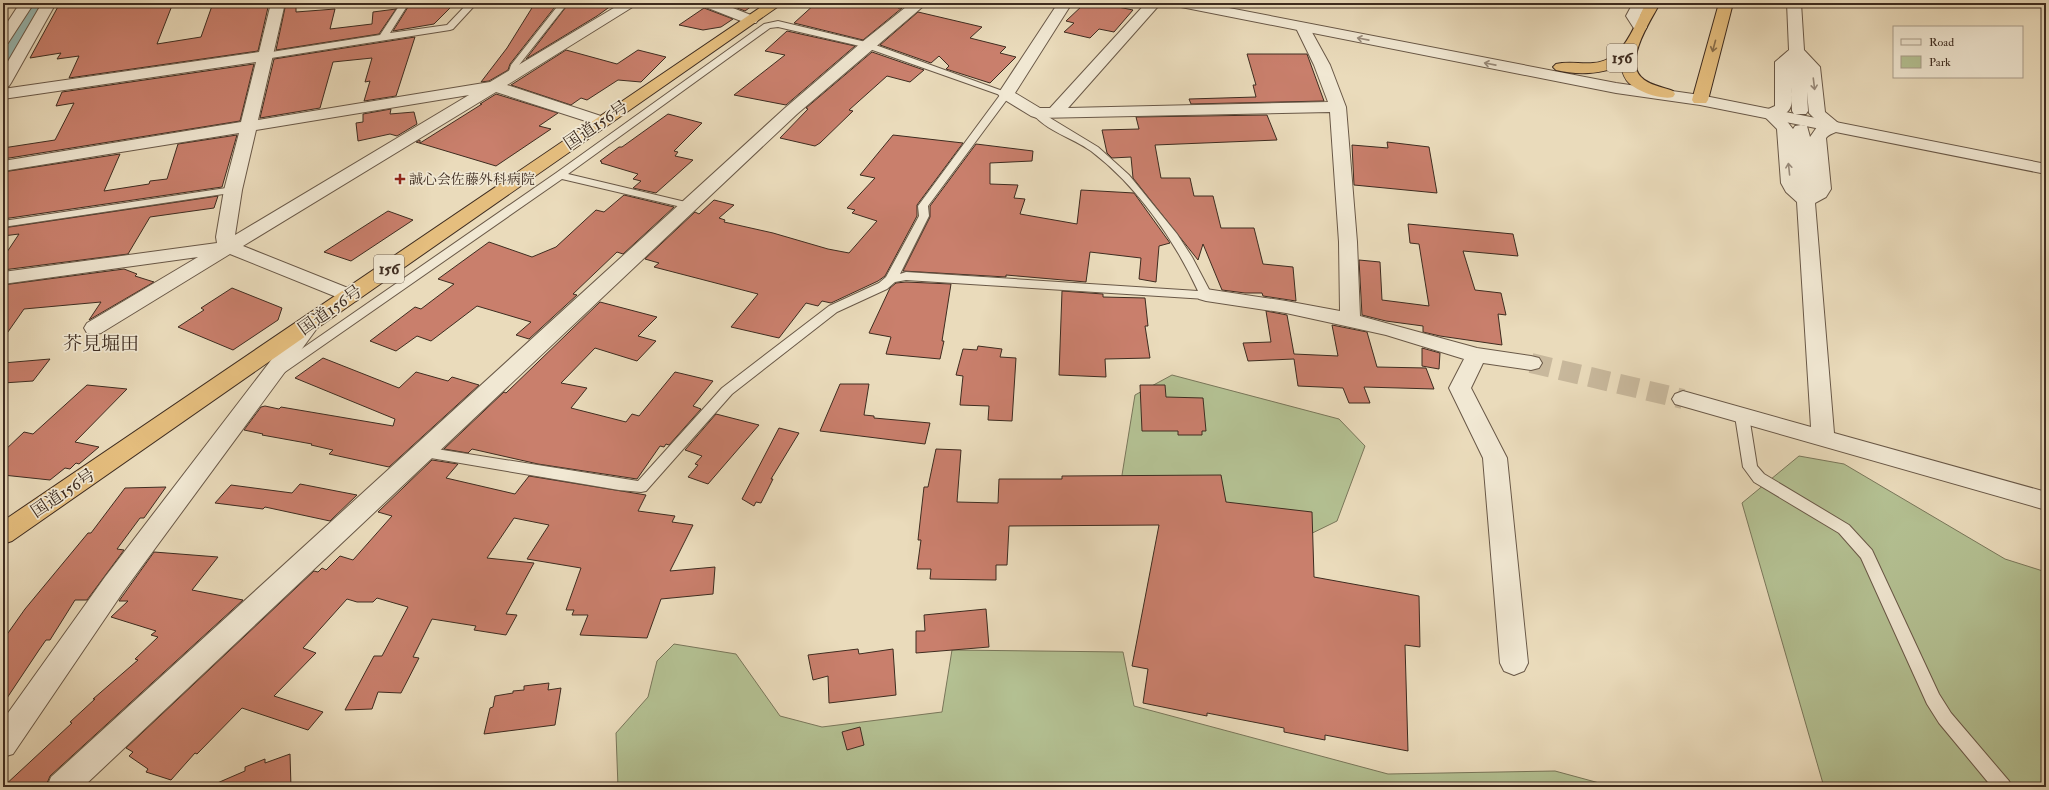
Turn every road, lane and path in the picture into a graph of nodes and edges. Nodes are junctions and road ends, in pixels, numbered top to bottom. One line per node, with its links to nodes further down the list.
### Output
1 (27, 3): 23 (street)
2 (49, 3): 30 (street)
3 (278, 3): 27 (street)
4 (405, 3): 22 (lane)
5 (473, 3): 22 (lane)
6 (564, 3): 29 (lane)
7 (632, 3): 29 (street)
8 (708, 3): 19 (street)
9 (776, 3): 19 (highway, 国道156号 / 156)
10 (920, 3): 24 (street)
11 (1065, 3): 33 (street)
12 (1154, 3): 38 (street)
13 (1181, 3): 21 (street)
14 (1236, 3): 28 (street)
15 (1640, 3): 20 (street)
16 (1653, 3): 20 (highway, 156)
17 (1794, 3): 26 (street)
18 (1726, 6): 35 (highway, one-way to 35)
19 (751, 20): 41 (highway, 国道156号 / 156)
20 (1640, 26): 25 (highway, 156)
21 (1303, 28): 34 (street, one-way to 21); 36 (street)
22 (383, 37): 27 (lane)
23 (3, 40)
24 (867, 45): 33 (lane); 47 (lane); 50 (street)
25 (1629, 50): 28 (highway, 156); 34 (highway)
26 (1797, 52): 37 (street); 40 (street); 43 (street, one-way to 43)
27 (264, 56): 32 (street); 42 (street)
28 (1561, 67): 34 (street)
29 (513, 74): 31 (street)
30 (4, 80)
31 (494, 86): 41 (street); 42 (street); 52 (street)
32 (3, 94)
33 (1006, 94): 39 (street); 54 (lane)
34 (1667, 94): 35 (street)
35 (1700, 100): 40 (street)
36 (1338, 108): 38 (street); 57 (street)
37 (1800, 111)
38 (1055, 112): 39 (street)
39 (1037, 113): 55 (lane)
40 (1770, 114): 43 (street); 49 (street, one-way to 40)
41 (601, 121): 56 (highway, 国道156号 / 156)
42 (247, 127): 45 (street); 48 (street)
43 (1835, 128): 46 (street); 49 (street)
44 (1801, 130): 49 (street)
45 (3, 166)
46 (2046, 169)
47 (560, 175): 50 (lane); 62 (lane)
48 (233, 190): 51 (lane); 52 (street)
49 (1806, 201): 65 (street)
50 (690, 206): 66 (street)
51 (3, 224)
52 (228, 247): 53 (street); 56 (street); 59 (street)
53 (3, 278)
54 (891, 279): 55 (lane); 66 (lane)
55 (1206, 295): 57 (street)
56 (351, 296): 58 (highway, 国道156号 / 156)
57 (1350, 320): 60 (street)
58 (308, 326): 62 (street); 68 (highway, 国道156号 / 156)
59 (94, 328)
60 (1476, 355): 61 (street); 69 (street)
61 (1532, 363)
62 (269, 378): 70 (street)
63 (1683, 399): 64 (street)
64 (1742, 416): 65 (street); 72 (lane)
65 (1823, 439): 67 (street)
66 (424, 452): 71 (street)
67 (2046, 501)
68 (3, 534)
69 (1514, 663)
70 (3, 744)
71 (62, 787)
72 (2004, 787)

